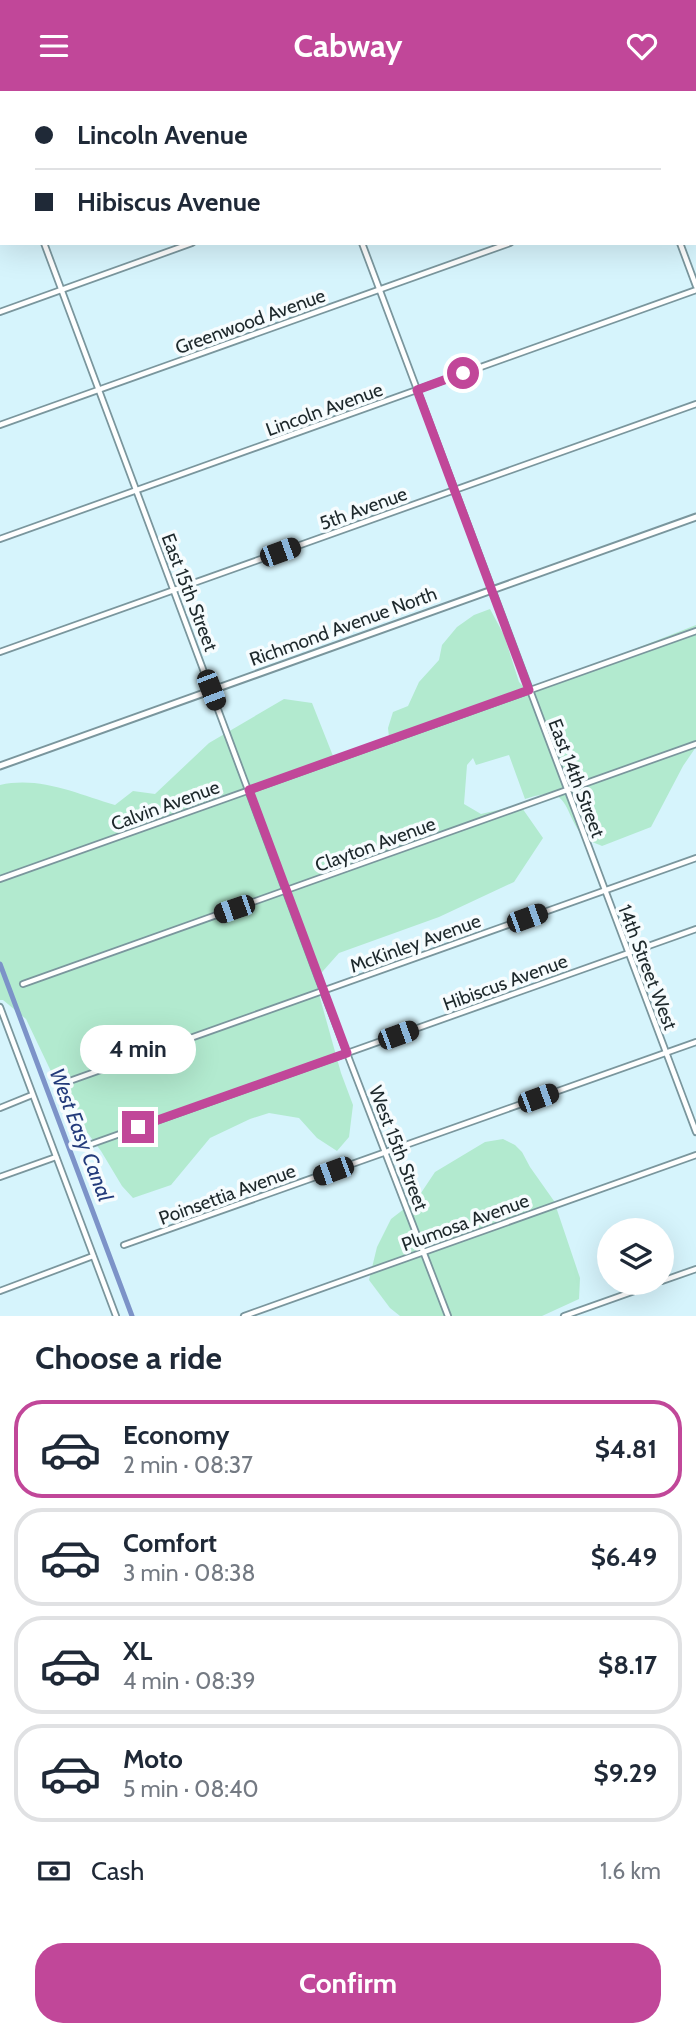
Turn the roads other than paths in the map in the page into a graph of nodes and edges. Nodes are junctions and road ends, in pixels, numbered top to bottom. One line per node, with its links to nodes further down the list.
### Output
1 (45, 245): 7 (street, East 15th Street)
2 (186, 245): 7 (street)
3 (363, 245): 8 (street, East 14th Street)
4 (504, 245): 8 (street, Greenwood Avenue)
5 (681, 245): 6 (street)
6 (696, 288): 11 (street, Lincoln Avenue)
7 (62, 290): 9 (street); 10 (street, East 15th Street)
8 (380, 290): 10 (street, Greenwood Avenue); 11 (street, East 14th Street)
9 (0, 312)
10 (99, 390): 13 (street, Greenwood Avenue); 14 (street, East 15th Street)
11 (417, 390): 14 (street, Lincoln Avenue); 15 (street, East 14th Street)
12 (696, 404): 15 (street, 5th Avenue)
13 (0, 425)
14 (137, 490): 17 (street, Lincoln Avenue); 18 (street, East 15th Street)
15 (454, 490): 18 (street, 5th Avenue); 19 (street, East 14th Street)
16 (696, 517): 19 (street, Richmond Avenue North)
17 (0, 539)
18 (174, 590): 21 (street, 5th Avenue); 22 (street, East 15th Street)
19 (492, 590): 22 (street, Richmond Avenue North); 23 (street, East 14th Street)
20 (696, 631): 23 (street, Calvin Avenue)
21 (0, 652)
22 (211, 690): 25 (street, Richmond Avenue North); 26 (street, East 15th Street)
23 (529, 690): 26 (street, Calvin Avenue); 27 (street, East 14th Street)
24 (696, 744): 27 (street, Clayton Avenue)
25 (0, 766)
26 (249, 790): 29 (street, Calvin Avenue); 31 (street, East 15th Street)
27 (566, 790): 30 (street, East 14th Street); 31 (street, Clayton Avenue)
28 (696, 857): 30 (street, McKinley Avenue)
29 (0, 879)
30 (604, 890): 33 (street, 14th Street West); 35 (street, McKinley Avenue)
31 (286, 891): 34 (street, Clayton Avenue); 35 (street, East 15th Street)
32 (696, 929): 33 (street, Hibiscus Avenue)
33 (628, 953): 38 (street, Hibiscus Avenue); 39 (street, 14th Street West)
34 (23, 984)
35 (323, 991): 38 (street, West 15th Street); 40 (street, McKinley Avenue)
36 (0, 1007): 41 (street)
37 (696, 1042): 39 (street, Poinsettia Avenue)
38 (347, 1053): 44 (street, Hibiscus Avenue); 45 (street, West 15th Street)
39 (666, 1053): 43 (street, 14th Street West); 45 (street, Poinsettia Avenue)
40 (64, 1083)
41 (32, 1095): 42 (street); 47 (street)
42 (0, 1108)
43 (696, 1132)
44 (86, 1146)
45 (385, 1153): 49 (street, Poinsettia Avenue); 50 (street, West 15th Street)
46 (696, 1155): 50 (street, Plumosa Avenue)
47 (55, 1157): 48 (street); 51 (street)
48 (0, 1177)
49 (124, 1245)
50 (424, 1252): 57 (street, Plumosa Avenue); 58 (street, West 15th Street)
51 (93, 1256): 54 (street); 56 (street)
52 (696, 1269): 53 (street)
53 (674, 1277)
54 (0, 1291)
55 (623, 1295): 59 (street)
56 (116, 1316)
57 (244, 1316)
58 (448, 1316)
59 (564, 1316)

